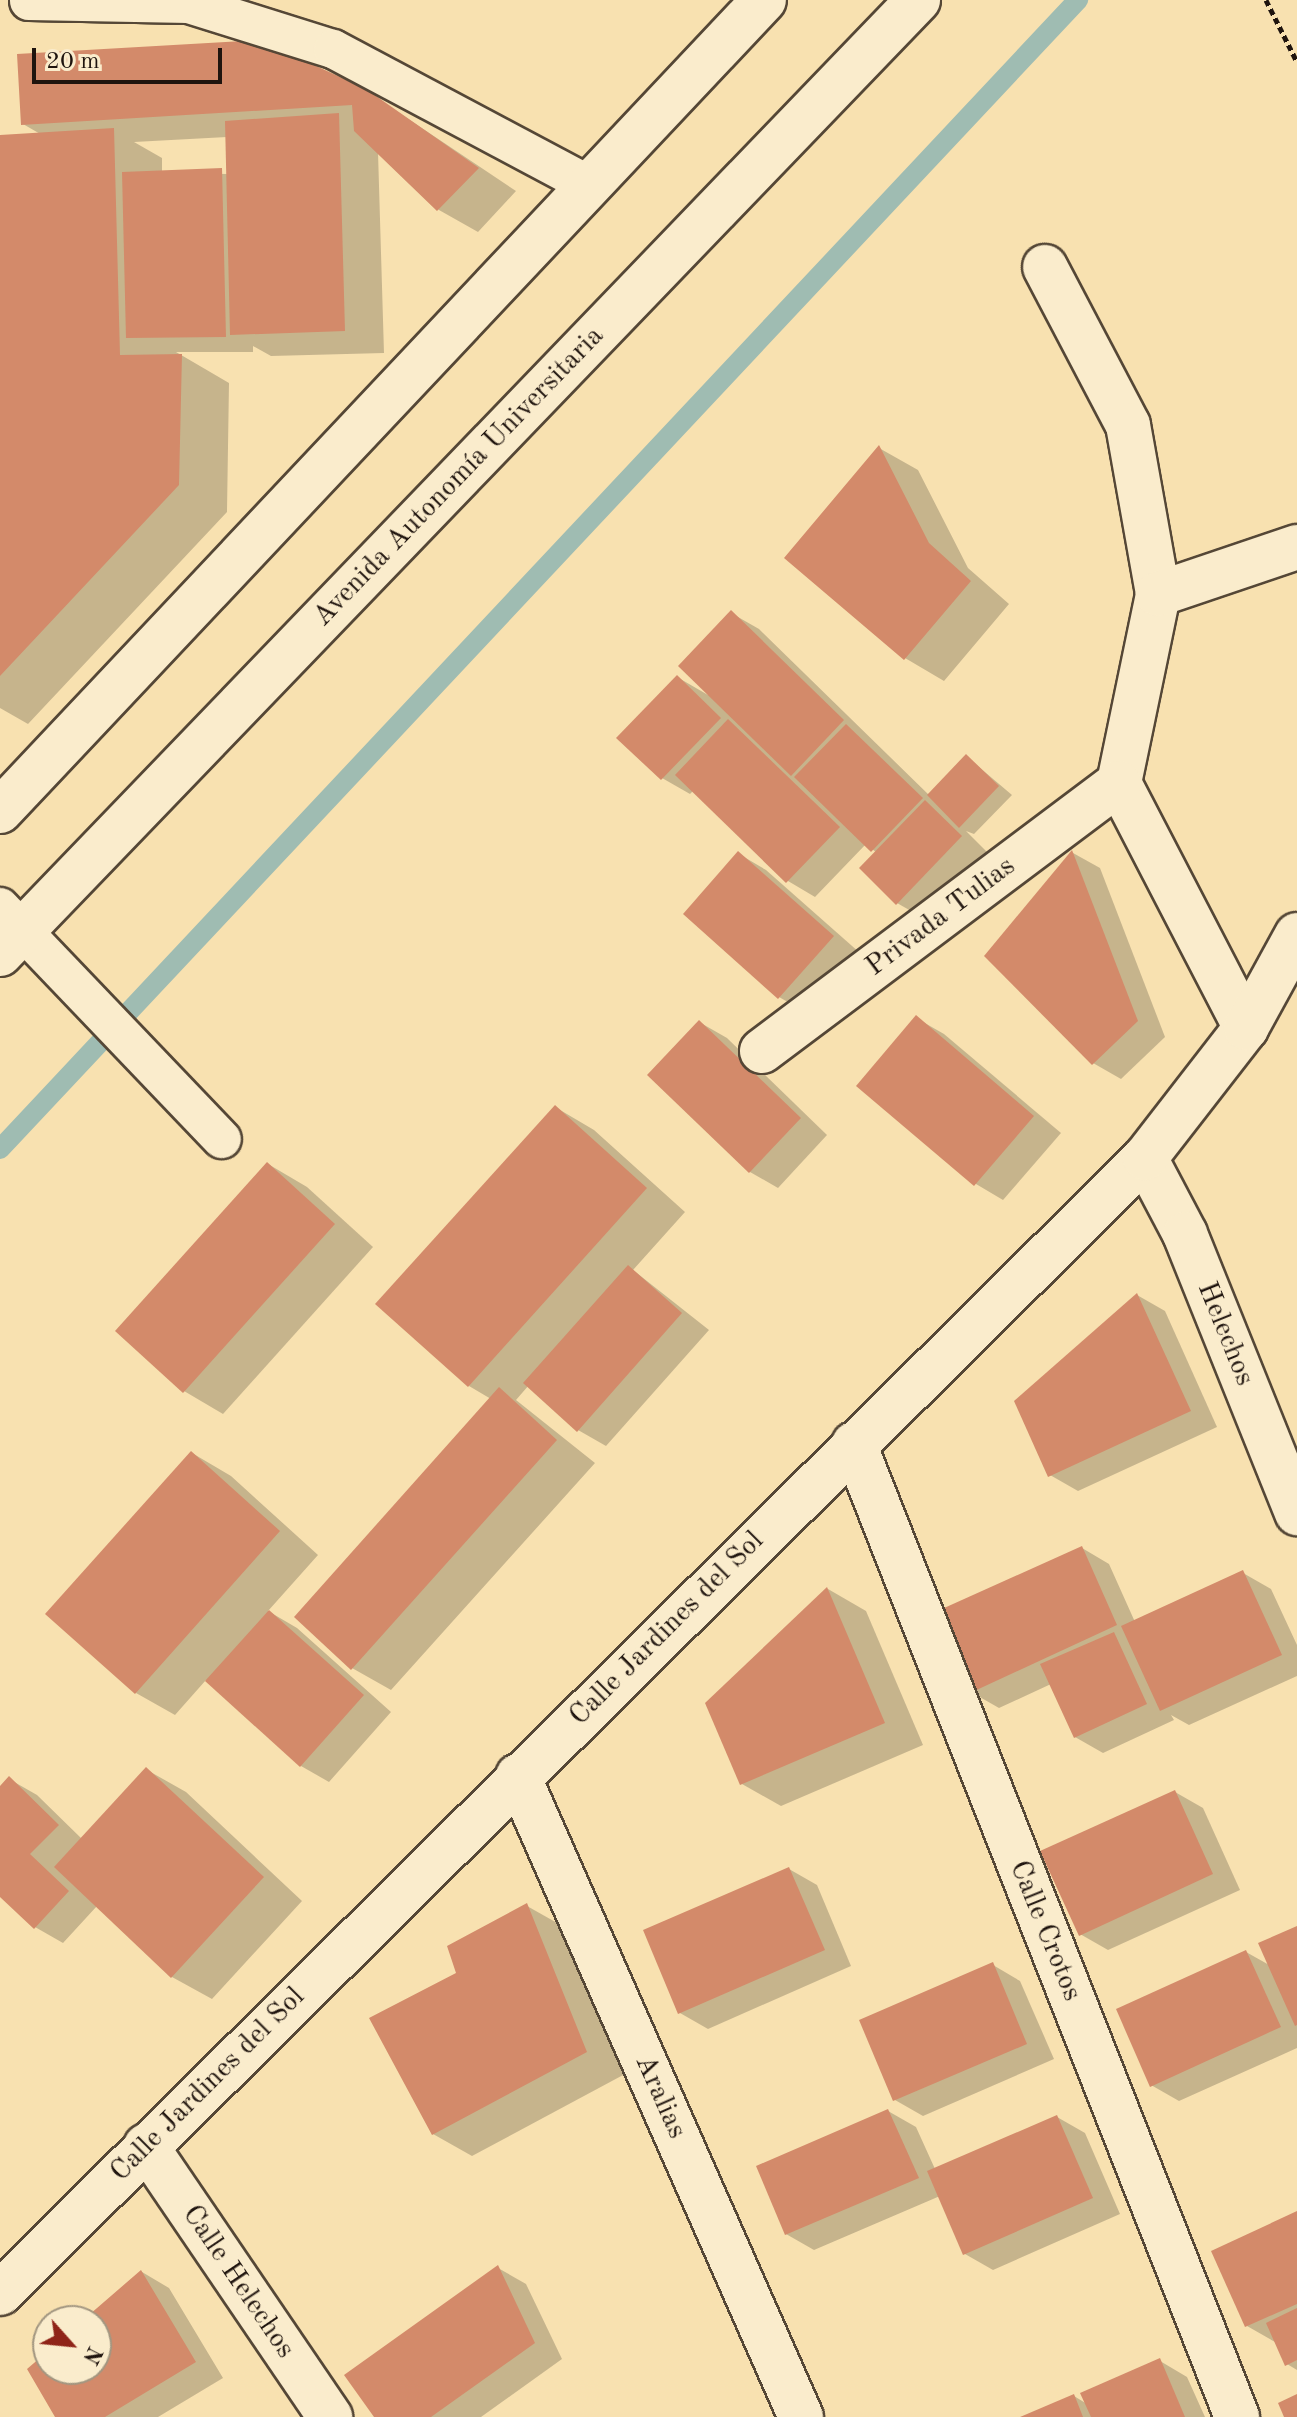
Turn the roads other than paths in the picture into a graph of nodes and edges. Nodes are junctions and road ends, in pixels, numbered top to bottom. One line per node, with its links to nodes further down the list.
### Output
1 (764, 0): 4 (street)
2 (918, 0): 10 (street, Avenida Autonomía Universitaria)
3 (29, 1): 4 (lane)
4 (587, 184): 9 (street)
5 (1045, 267): 7 (street)
6 (1297, 547): 7 (street)
7 (1158, 594): 8 (street)
8 (1119, 783): 12 (street); 13 (street, Privada Tulias)
9 (0, 811)
10 (7, 931): 14 (lane)
11 (1297, 935): 12 (street, Calle Jardines del Sol)
12 (1246, 1028): 15 (street, Calle Jardines del Sol)
13 (762, 1051)
14 (222, 1139)
15 (1145, 1158): 16 (street, Calle Jardines del Sol); 17 (street, Helechos)
16 (854, 1444): 18 (street, Calle Jardines del Sol); 23 (street, Calle Crotos)
17 (1297, 1513)
18 (518, 1776): 19 (street, Calle Jardines del Sol); 22 (street, Aralias)
19 (146, 2146): 20 (street, Calle Jardines del Sol); 21 (street, Calle Helechos)
20 (0, 2293)
21 (330, 2417)
22 (801, 2417)
23 (1237, 2417)

